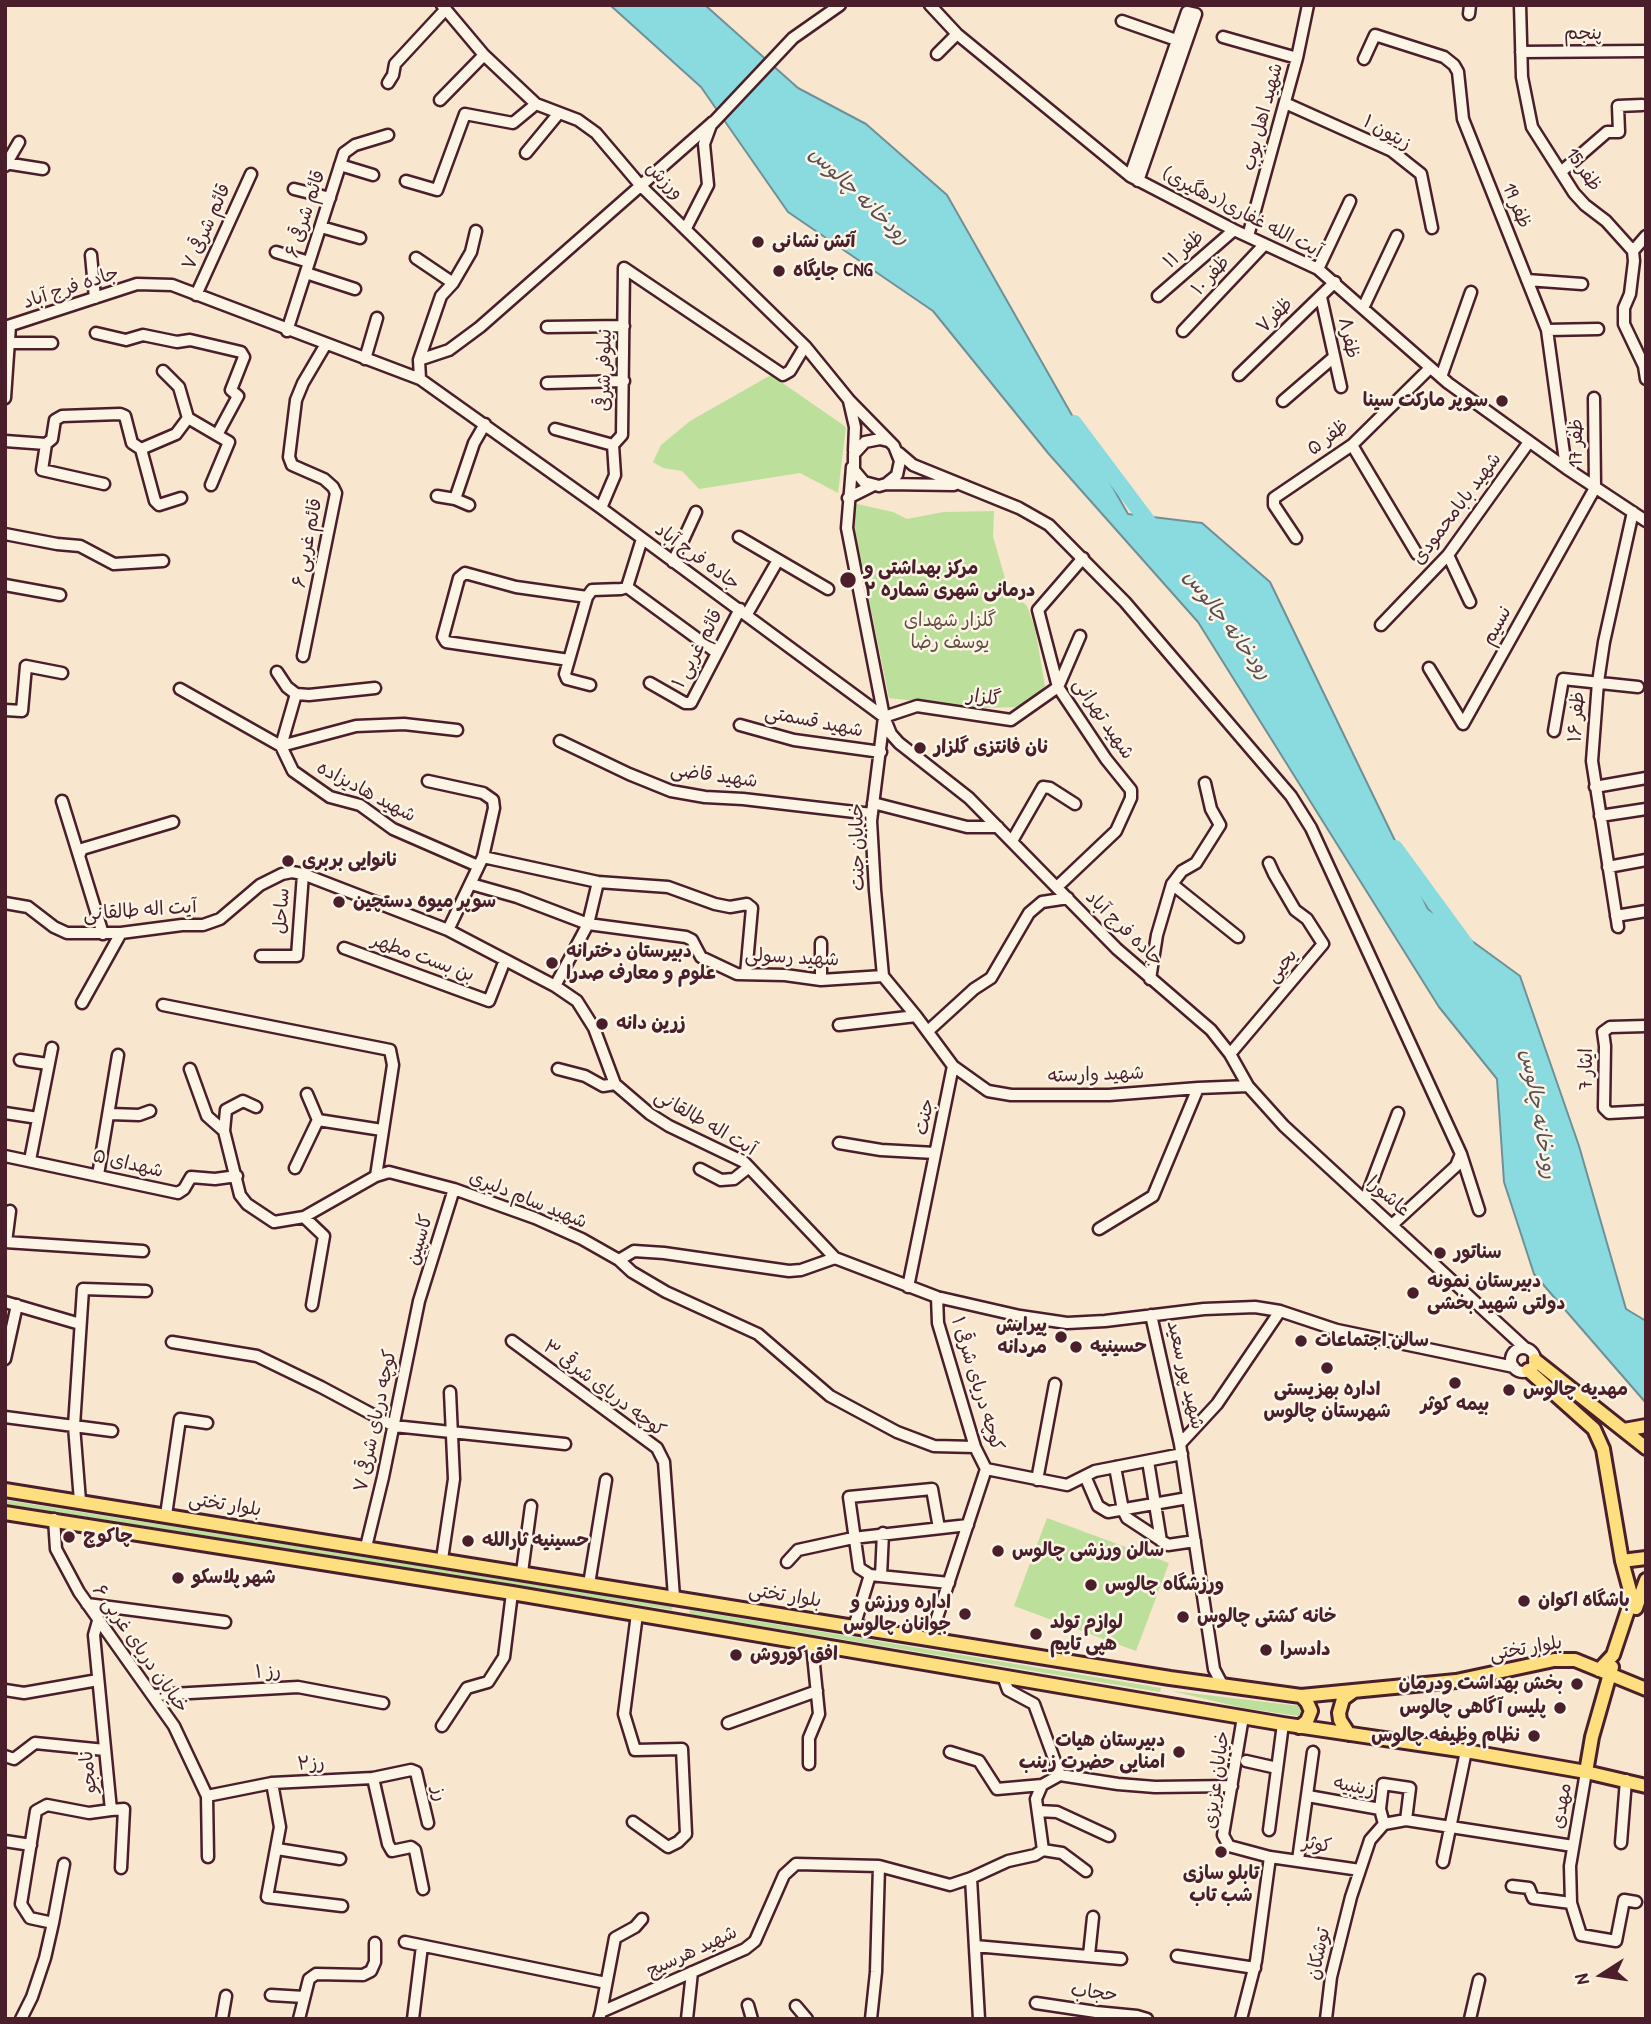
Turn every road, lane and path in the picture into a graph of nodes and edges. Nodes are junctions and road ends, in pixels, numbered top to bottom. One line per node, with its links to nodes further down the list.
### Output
1 (841, 5): 21 (street)
2 (930, 5): 7 (street, آیت الله غفاری(دهگیری))
3 (1308, 5): 13 (street, شهید اهل بوب)
4 (1520, 5): 10 (street, ظفر 15)
5 (444, 7): 12 (street, ورزش); 15 (street)
6 (1122, 20): 31 (street)
7 (957, 34): 11 (street); 31 (street, آیت الله غفاری(دهگیری))
8 (1223, 37): 13 (street)
9 (1646, 51): 10 (street, پنجم)
10 (1521, 52): 28 (street, ظفر 15)
11 (937, 54)
12 (484, 55): 16 (street); 18 (street, ورزش)
13 (1297, 58): 17 (street, شهید اهل بوب)
14 (1364, 59): 55 (street, ظفر 19)
15 (388, 83)
16 (440, 100)
17 (1285, 103): 39 (street, زیتون ۱); 42 (street, شهید اهل بوب)
18 (536, 104): 20 (street, ورزش); 32 (street)
19 (1642, 105): 28 (street)
20 (559, 113): 24 (street); 33 (street, ورزش)
21 (712, 123): 33 (street); 38 (street)
22 (388, 135): 26 (street, قائم شرقی ۶)
23 (19, 142): 25 (street)
24 (526, 153)
25 (6, 164): 27 (street)
26 (340, 165): 30 (street); 35 (street, قائم شرقی ۶)
27 (43, 169)
28 (1562, 171): 49 (street, ظفر 15)
29 (251, 174): 61 (street, قائم شرقی ۷)
30 (373, 175)
31 (1134, 178): 40 (street, آیت الله غفاری(دهگیری))
32 (406, 181)
33 (641, 186): 38 (street, ورزش); 82 (street)
34 (294, 190): 35 (street)
35 (330, 198): 37 (street, قائم شرقی ۶)
36 (1350, 201): 53 (street)
37 (321, 227): 45 (street); 52 (street, قائم شرقی ۶)
38 (686, 228): 78 (street, ورزش)
39 (1432, 228)
40 (1234, 230): 42 (street, آیت الله غفاری(دهگیری)); 62 (street, ظفر ۱۱)
41 (476, 231): 57 (street)
42 (1248, 236): 46 (street, آیت الله غفاری(دهگیری))
43 (1397, 236): 65 (street)
44 (1646, 236): 49 (street)
45 (360, 238)
46 (1264, 245): 53 (street, آیت الله غفاری(دهگیری)); 73 (street, ظفر ۱۰)
47 (276, 252): 52 (street)
48 (91, 255): 64 (street)
49 (1633, 256): 51 (street); 80 (street)
50 (416, 258): 57 (street)
51 (1646, 261)
52 (309, 262): 54 (street, قائم شرقی ۶)
53 (1318, 269): 56 (street, آیت الله غفاری(دهگیری))
54 (306, 273): 59 (street); 72 (street, قائم شرقی ۶)
55 (1527, 280): 58 (street); 71 (street, ظفر 19)
56 (1335, 282): 63 (street, ظفر۷); 65 (street, آیت الله غفاری(دهگیری))
57 (453, 283): 82 (street)
58 (1582, 284)
59 (355, 289)
60 (1471, 292): 86 (street)
61 (196, 295): 64 (street, جاده فرج آباد); 72 (street, جاده فرج آباد)
62 (1158, 296)
63 (1321, 297): 79 (street, ظفر۸); 85 (street, ظفر۷)
64 (95, 298): 67 (street, جاده فرج آباد)
65 (1363, 307): 83 (street, آیت الله غفاری(دهگیری))
66 (377, 318): 81 (street)
67 (8, 326): 75 (street)
68 (624, 326): 69 (street); 78 (street, نیلوفر شرقی); 89 (street, نیلوفر شرقی)
69 (547, 327)
70 (1598, 329): 71 (street)
71 (1547, 330): 109 (street, ظفر 19)
72 (288, 331): 77 (street, جاده فرج آباد)
73 (1183, 331)
74 (96, 333): 99 (street)
75 (9, 342): 76 (street); 92 (street)
76 (52, 343)
77 (326, 344): 81 (street, جاده فرج آباد); 145 (street, قائم غربی ۶)
78 (805, 346): 94 (street, ورزش)
79 (1334, 357): 91 (street, ظفر۸); 95 (street)
80 (1643, 358): 88 (street)
81 (365, 359): 87 (street, جاده فرج آباد)
82 (419, 360): 87 (street)
83 (1430, 368): 86 (street, آیت الله غفاری(دهگیری)); 105 (street, ظفر ۵)
84 (163, 371): 96 (street)
85 (1239, 375)
86 (1441, 377): 102 (street, آیت الله غفاری(دهگیری))
87 (420, 379): 97 (street, جاده فرج آباد)
88 (1646, 379)
89 (624, 381): 90 (street); 104 (street, نیلوفر شرقی)
90 (547, 383)
91 (1341, 387)
92 (5, 398)
93 (1594, 398): 115 (street, ظفر 17)
94 (849, 400): 101 (street, ورزش); 108 (street)
95 (1283, 401)
96 (188, 418): 99 (street); 106 (street)
97 (485, 424): 119 (street); 121 (street, جاده فرج آباد)
98 (555, 429): 104 (street)
99 (216, 435): 112 (street)
100 (5, 441): 103 (street)
101 (888, 441): 107 (street); 108 (street)
102 (1528, 442): 109 (street, آیت الله غفاری(دهگیری)); 130 (street, شهید بابامحمودی)
103 (46, 444): 106 (street); 110 (street)
104 (613, 444): 121 (street, نیلوفر شرقی)
105 (1352, 445): 127 (street, ظفر ۵); 129 (street)
106 (141, 449): 117 (street)
107 (899, 453): 111 (street); 113 (street)
108 (854, 458): 114 (street); 118 (street)
109 (1566, 468): 115 (street, آیت الله غفاری(دهگیری))
110 (104, 484)
111 (886, 484): 113 (street); 114 (street)
112 (211, 485)
113 (961, 485): 131 (street)
114 (872, 486): 118 (street)
115 (1595, 488): 123 (street, آیت الله غفاری(دهگیری)); 147 (street, نسیم)
116 (437, 496): 119 (street)
117 (181, 498)
118 (848, 498): 159 (street)
119 (454, 499): 120 (street)
120 (469, 505)
121 (601, 508): 128 (street, جاده فرج آباد)
122 (696, 512): 134 (street)
123 (1633, 512): 124 (street, آیت الله غفاری(دهگیری)); 150 (street, ظفر ۱۶)
124 (1646, 521)
125 (5, 534): 133 (street)
126 (739, 537): 132 (street)
127 (1296, 538)
128 (642, 539): 134 (street, جاده فرج آباد); 136 (street)
129 (1417, 554)
130 (1448, 555): 140 (street); 142 (street, شهید بابامحمودی)
131 (1083, 558): 153 (street, شهید تهرانی); 235 (street)
132 (778, 560): 137 (street); 141 (street, قائم غربی ۱)
133 (163, 562)
134 (673, 562): 141 (street, جاده فرج آباد)
135 (5, 585): 138 (street)
136 (627, 587): 139 (street); 144 (street)
137 (828, 589)
138 (60, 596)
139 (587, 597): 146 (street); 146 (street)
140 (1470, 602)
141 (743, 612): 144 (street, قائم غربی ۱); 159 (street, جاده فرج آباد)
142 (1381, 625)
143 (1080, 636): 153 (street)
144 (717, 653): 151 (street, قائم غربی ۱)
145 (303, 656)
146 (569, 660): 152 (street)
147 (1430, 668)
148 (277, 672): 157 (street)
149 (62, 673): 158 (street)
150 (1598, 682): 154 (street); 162 (street); 169 (street, ظفر ۱۶)
151 (650, 683)
152 (590, 685)
153 (1058, 687): 159 (street, گلزار); 187 (street, شهید تهرانی)
154 (1638, 687)
155 (375, 688): 157 (street)
156 (180, 689): 164 (street, شهید هادیزاده)
157 (296, 694): 164 (street)
158 (5, 710)
159 (884, 717): 165 (street, خیابان جنت); 176 (street, جاده فرج آباد)
160 (740, 725): 165 (street, شهید قسمتی)
161 (457, 730): 164 (street)
162 (1554, 731)
163 (559, 741): 172 (street, شهید قاضی)
164 (281, 746): 180 (street, شهید هادیزاده)
165 (881, 752): 172 (street, خیابان جنت)
166 (1646, 778): 169 (street)
167 (428, 781): 180 (street)
168 (1205, 783): 186 (street)
169 (1595, 787): 174 (street, ظفر ۱۶)
170 (62, 801): 178 (street)
171 (1075, 804): 177 (street)
172 (872, 809): 176 (street, شهید قاضی); 201 (street, خیابان جنت)
173 (1646, 809): 174 (street)
174 (1600, 816): 182 (street, ظفر ۱۶)
175 (173, 822): 178 (street)
176 (998, 827): 177 (street, جاده فرج آباد)
177 (1012, 841): 187 (street, جاده فرج آباد)
178 (79, 856): 194 (street)
179 (1646, 860): 182 (street)
180 (481, 861): 184 (street, شهید هادیزاده); 185 (street)
181 (1269, 863): 212 (street, یحیی)
182 (1608, 867): 190 (street, ظفر ۱۶)
183 (303, 874): 192 (street, آیت اله طالقانی); 193 (street, آیت اله طالقانی); 198 (street, ساحل)
184 (598, 882): 191 (street); 200 (street, شهید هادیزاده)
185 (471, 884): 191 (street, شهید رسولی); 192 (street)
186 (1172, 884): 195 (street); 202 (street)
187 (1057, 887): 188 (street, جاده فرج آباد)
188 (1068, 898): 202 (street, جاده فرج آباد); 210 (street)
189 (5, 903): 194 (street, آیت اله طالقانی)
190 (1646, 911)
191 (588, 923): 200 (street, شهید رسولی); 204 (street)
192 (448, 930): 199 (street, آیت اله طالقانی)
193 (121, 933): 194 (street, آیت اله طالقانی); 205 (street)
194 (103, 934)
195 (1238, 937)
196 (821, 943): 203 (street)
197 (344, 948): 199 (street, بن بست مطهر)
198 (261, 956)
199 (505, 960): 204 (street, آیت اله طالقانی)
200 (746, 974): 203 (street, شهید رسولی)
201 (883, 976): 203 (street, شهید رسولی); 207 (street)
202 (1150, 979): 212 (street, جاده فرج آباد)
203 (821, 980)
204 (555, 986): 219 (street, آیت اله طالقانی)
205 (82, 1003)
206 (163, 1005): 231 (street)
207 (916, 1016): 208 (street); 210 (street)
208 (839, 1026)
209 (1646, 1026): 225 (street, ایثار 7)
210 (928, 1031): 216 (street)
211 (51, 1048): 215 (street)
212 (1230, 1054): 220 (street, جاده فرج آباد)
213 (118, 1055): 228 (street)
214 (20, 1060): 215 (street)
215 (48, 1064): 229 (street)
216 (953, 1066): 221 (street, شهید وارسته); 234 (street, جنت)
217 (190, 1069): 232 (street)
218 (558, 1069): 219 (street)
219 (615, 1084): 238 (street, آیت اله طالقانی)
220 (1248, 1086): 221 (street, شهید وارسته); 245 (street, عاشورا)
221 (1198, 1088): 250 (street)
222 (307, 1094): 230 (street)
223 (256, 1107): 232 (street)
224 (149, 1111): 228 (street)
225 (1646, 1111)
226 (5, 1113): 229 (street)
227 (1398, 1113): 245 (street)
228 (110, 1114): 241 (street)
229 (38, 1118): 237 (street)
230 (318, 1120): 231 (street); 239 (street)
231 (382, 1130): 242 (street)
232 (224, 1131): 243 (street)
233 (839, 1143): 234 (street)
234 (935, 1153): 255 (street, جنت)
235 (1461, 1154): 246 (street); 249 (street)
236 (5, 1156): 237 (street, شهدای ۵)
237 (30, 1160): 241 (street, شهدای ۵)
238 (749, 1167): 240 (street); 253 (street, آیت اله طالقانی)
239 (295, 1168)
240 (700, 1169)
241 (98, 1175): 243 (street, شهدای ۵)
242 (376, 1175): 244 (street, شهید سام دلیری); 248 (street)
243 (237, 1176): 248 (street)
244 (454, 1189): 254 (street, شهید سام دلیری); 258 (street, کاسپين)
245 (1365, 1200): 249 (street, عاشورا)
246 (1479, 1210)
247 (9, 1211): 251 (street)
248 (304, 1217): 261 (street)
249 (1393, 1224): 265 (street, عاشورا)
250 (1099, 1229)
251 (6, 1242): 252 (street)
252 (143, 1251)
253 (835, 1258): 254 (street); 255 (street, آیت اله طالقانی)
254 (619, 1260): 283 (street, شهید سام دلیری)
255 (908, 1287): 257 (street, آیت اله طالقانی)
256 (146, 1291): 264 (street)
257 (937, 1297): 263 (street, آیت اله طالقانی); 283 (street, کوچه دریای شرقی ۱)
258 (419, 1301): 277 (street, کوچه دریای شرقی ۷)
259 (5, 1302): 260 (street)
260 (18, 1305): 264 (street); 269 (street)
261 (312, 1305)
262 (1280, 1311): 263 (street, آیت اله طالقانی); 270 (street, آیت اله طالقانی); 285 (street, شهید پور سعید)
263 (1151, 1315): 285 (street, شهید پور سعید)
264 (80, 1324): 276 (street)
265 (1507, 1331): 268 (street, عاشورا); 270 (street)
266 (512, 1341): 319 (street, کوچه دریای شرقی ۳)
267 (172, 1342): 277 (street)
268 (1525, 1348): 270 (street); 271 (street)
269 (5, 1359)
270 (1513, 1359): 271 (street)
271 (1532, 1365): 280 (main road); 310 (main road)
272 (1055, 1384): 290 (street)
273 (450, 1392): 281 (street)
274 (5, 1417): 276 (street)
275 (207, 1423): 299 (street)
276 (74, 1426): 279 (street); 294 (street)
277 (394, 1426): 281 (street); 307 (street, کوچه دریای شرقی ۷)
278 (1646, 1426): 280 (main road)
279 (112, 1430)
280 (1624, 1430): 284 (main road)
281 (452, 1432): 282 (street); 309 (street)
282 (565, 1444)
283 (975, 1447): 288 (street, کوچه دریای شرقی ۱)
284 (1646, 1448)
285 (1181, 1449): 286 (street); 293 (street, شهید پور سعید)
286 (1147, 1461): 287 (street); 295 (street)
287 (1115, 1467): 289 (street); 297 (street)
288 (986, 1469): 290 (street); 301 (street, کوچه دریای شرقی ۱)
289 (1085, 1476): 290 (street); 297 (street)
290 (1037, 1479)
291 (606, 1480): 317 (street)
292 (5, 1490): 294 (main road, بلوار تختی)
293 (1188, 1498): 295 (street); 306 (street, شهید پور سعید)
294 (80, 1501): 299 (main road, بلوار تختی)
295 (1154, 1504): 297 (street); 305 (street)
296 (531, 1506): 312 (street)
297 (1123, 1510): 305 (street)
298 (5, 1513): 300 (main road)
299 (166, 1515): 307 (main road, بلوار تختی)
300 (54, 1519): 318 (main road); 320 (street, خیابان دریای غربی ۶)
301 (968, 1525): 302 (street); 316 (street, کوچه دریای شرقی ۱)
302 (939, 1528): 303 (street); 304 (street)
303 (883, 1533): 304 (street); 314 (street)
304 (853, 1538): 311 (street); 313 (street)
305 (1161, 1541): 306 (street)
306 (1195, 1541): 328 (street, شهید پور سعید)
307 (366, 1547): 309 (main road, بلوار تختی)
308 (1646, 1558): 310 (main road)
309 (442, 1559): 312 (main road, بلوار تختی)
310 (1622, 1561): 329 (main road)
311 (787, 1562)
312 (522, 1572): 317 (main road, بلوار تختی)
313 (870, 1575): 314 (street); 325 (street)
314 (881, 1576): 316 (street)
315 (1646, 1580): 329 (main road)
316 (949, 1583): 326 (street, کوچه دریای شرقی ۱)
317 (589, 1584): 319 (main road, بلوار تختی)
318 (512, 1593): 321 (main road); 344 (street)
319 (679, 1598): 324 (main road); 325 (main road, بلوار تختی)
320 (87, 1604): 322 (street, خیابان دریای غربی ۶); 323 (street)
321 (637, 1614): 324 (main road); 370 (street)
322 (99, 1621): 331 (street, نامجو); 338 (street, خیابان دریای غربی ۶)
323 (225, 1622)
324 (680, 1622): 327 (main road)
325 (854, 1627): 326 (main road, بلوار تختی)
326 (930, 1639): 332 (main road, بلوار تختی)
327 (812, 1645): 330 (main road); 336 (street)
328 (1214, 1669): 332 (street); 333 (street, شهید پور سعید)
329 (1604, 1672): 334 (main road, بلوار تختی); 337 (main road, بلوار تختی); 356 (main road)
330 (1003, 1676): 341 (main road); 357 (street)
331 (98, 1680): 335 (street); 347 (street, نامجو)
332 (1201, 1683): 333 (main road, بلوار تختی)
333 (1223, 1686): 339 (main road, بلوار تختی)
334 (1646, 1689)
335 (5, 1690)
336 (817, 1691): 342 (street); 353 (street)
337 (1356, 1691): 339 (main road, بلوار تختی); 346 (main road)
338 (154, 1695): 340 (street, رز ۱); 364 (street, خیابان دریای غربی ۶)
339 (1301, 1696): 345 (main road)
340 (383, 1703)
341 (1243, 1717): 343 (main road); 362 (street, خیابان عزیزی)
342 (728, 1723)
343 (1283, 1724): 345 (main road); 354 (street)
344 (442, 1726)
345 (1299, 1727): 346 (main road)
346 (1349, 1734): 348 (main road)
347 (105, 1750): 351 (street); 367 (street, نامجو)
348 (1466, 1751): 356 (main road); 373 (street)
349 (950, 1752): 361 (street)
350 (1314, 1752): 365 (street)
351 (5, 1756)
352 (1246, 1761): 354 (street)
353 (809, 1764)
354 (1277, 1768): 374 (street)
355 (416, 1772): 358 (street, رز۲); 371 (street, رز)
356 (1586, 1772): 359 (main road); 379 (street, مهدی)
357 (1060, 1775): 361 (street); 362 (street)
358 (373, 1778): 360 (street, رز۲); 394 (street)
359 (1626, 1780): 363 (main road); 377 (street)
360 (272, 1783): 364 (street, رز۲); 380 (street)
361 (1042, 1785): 368 (street)
362 (1232, 1786): 383 (street, خیابان عزیزی)
363 (1646, 1786)
364 (207, 1796): 382 (street)
365 (1308, 1796): 366 (street, زینبیه); 385 (street)
366 (1380, 1808): 369 (street); 372 (street, زینبیه)
367 (111, 1810): 378 (street, نامجو); 389 (street)
368 (1038, 1811): 375 (street); 381 (street)
369 (1406, 1820): 372 (street); 373 (street)
370 (633, 1822)
371 (428, 1823)
372 (1384, 1824): 390 (street)
373 (1450, 1828): 379 (street); 386 (street)
374 (1269, 1830)
375 (1109, 1836)
376 (5, 1841): 378 (street)
377 (1621, 1843)
378 (31, 1845): 400 (street)
379 (1573, 1846): 396 (street, مهدی)
380 (277, 1849): 384 (street); 397 (street)
381 (1043, 1850): 391 (street); 392 (street, شهید هرسیج)
382 (208, 1857)
383 (1270, 1857): 385 (street, کوثر); 408 (street)
384 (340, 1859)
385 (1298, 1860): 390 (street, کوثر)
386 (1443, 1862)
387 (64, 1864): 400 (street)
388 (879, 1866): 392 (street, شهید هرسیج); 409 (street, شهید هرسیج); 427 (street)
389 (121, 1868)
390 (1360, 1870): 431 (street, توشکان)
391 (1086, 1871)
392 (971, 1878): 404 (street)
393 (1512, 1886): 396 (street)
394 (423, 1889)
395 (1636, 1902): 396 (street)
396 (1570, 1903)
397 (342, 1906)
398 (1093, 1917): 405 (street)
399 (642, 1919): 411 (street, شهید هرسیج)
400 (53, 1923): 420 (street)
401 (405, 1942): 403 (street)
402 (375, 1943): 414 (street)
403 (422, 1946): 411 (street); 423 (street)
404 (975, 1946): 405 (street); 428 (street)
405 (1088, 1955): 407 (street)
406 (1177, 1956): 408 (street)
407 (1121, 1959)
408 (1255, 1968): 430 (street)
409 (692, 1972): 418 (street, شهید هرسیج); 424 (street)
410 (1479, 1980): 432 (street)
411 (606, 1983): 418 (street, شهید هرسیج)
412 (271, 1995): 414 (street)
413 (226, 1996): 421 (street)
414 (304, 1997): 422 (street)
415 (1036, 2003): 419 (street, حجاب)
416 (748, 2005): 425 (street)
417 (796, 2006): 426 (street)
418 (600, 2015)
419 (1096, 2016): 429 (street, حجاب)
420 (21, 2019)
421 (222, 2019)
422 (299, 2019)
423 (413, 2019)
424 (687, 2019)
425 (752, 2019)
426 (807, 2019)
427 (872, 2019)
428 (979, 2019)
429 (1147, 2019)
430 (1241, 2019)
431 (1326, 2019)
432 (1470, 2019)

